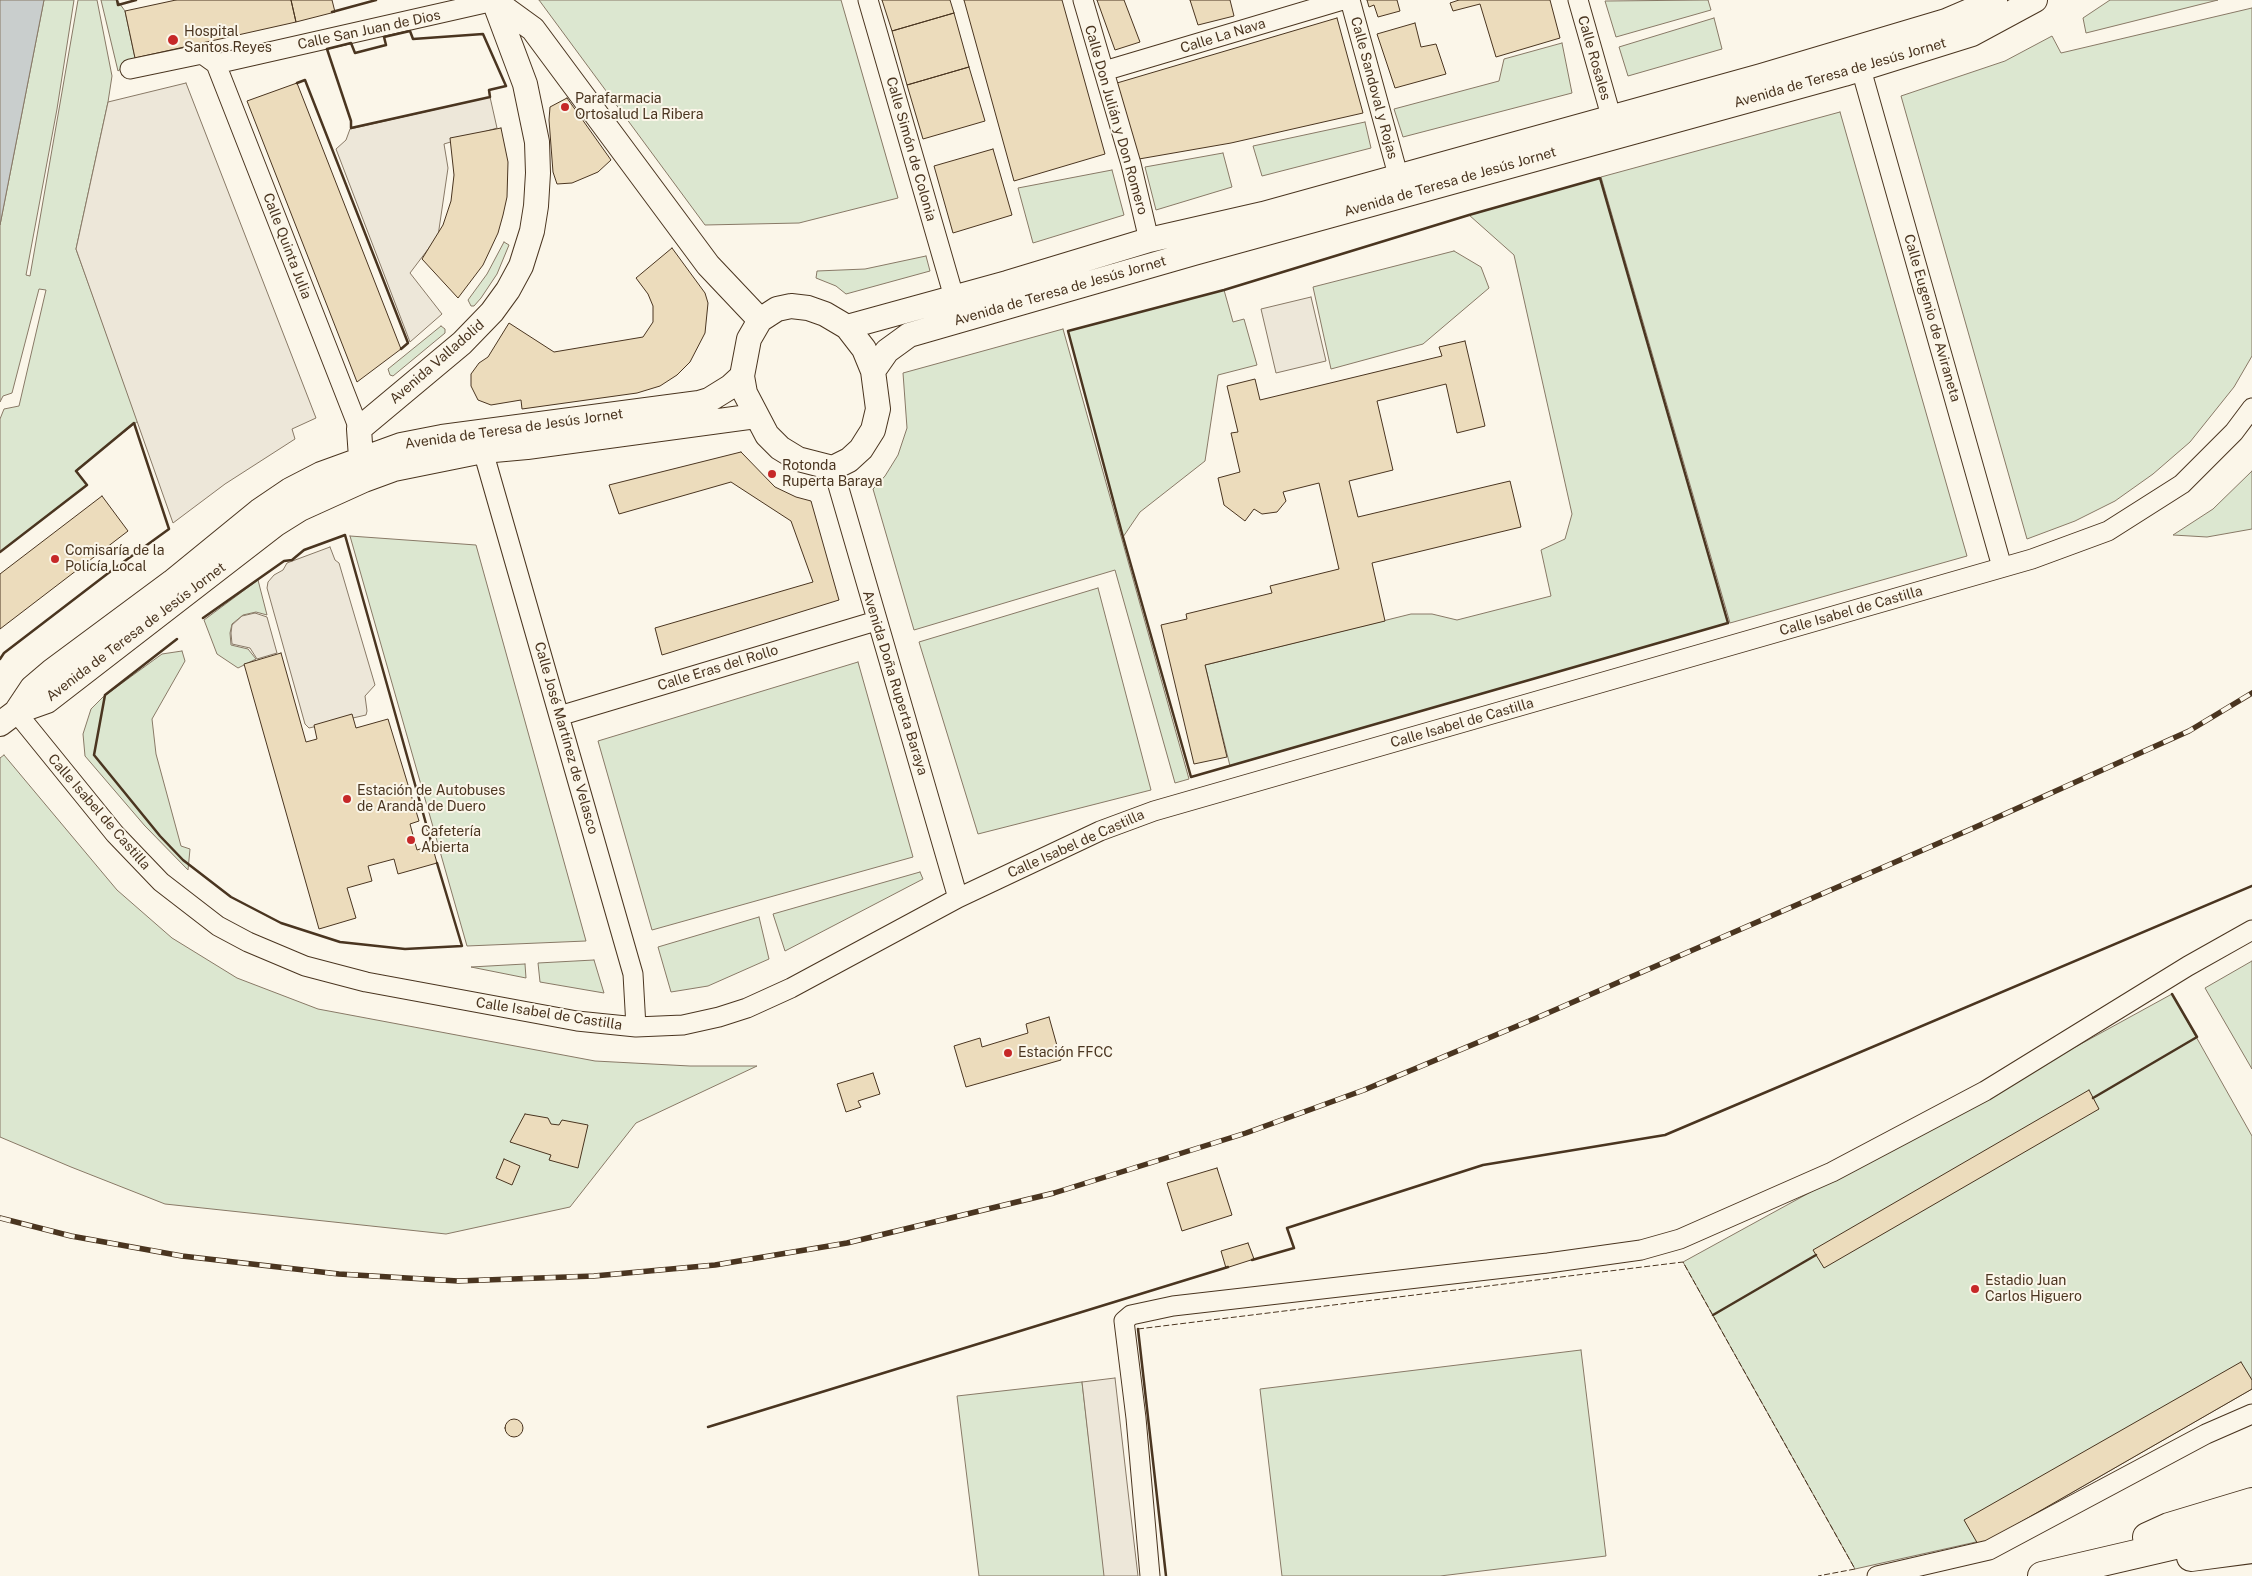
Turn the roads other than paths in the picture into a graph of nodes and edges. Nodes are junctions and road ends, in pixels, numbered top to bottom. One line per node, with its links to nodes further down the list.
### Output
1 (868, 0): 16 (street, Calle Simón de Colonia)
2 (1083, 0): 12 (street, Calle Don Julián y Don Romero)
3 (1344, 0): 12 (street, Calle La Nava)
4 (1350, 0): 14 (street, Calle Sandoval y Rojas)
5 (1578, 0): 13 (street, Calle Rosales)
6 (1995, 0): 13 (street, Avenida de Teresa de Jesús Jornet)
7 (493, 1): 9 (street, Calle San Juan de Dios); 17 (street); 23 (street, Avenida Valladolid)
8 (2027, 2): 11 (street, Avenida de Teresa de Jesús Jornet)
9 (216, 64): 10 (street); 23 (street, Calle Quinta Julia)
10 (130, 69)
11 (1861, 69): 19 (street, Avenida de Teresa de Jesús Jornet); 27 (street, Calle Eugenio de Aviraneta)
12 (1104, 71): 15 (street, Calle Don Julián y Don Romero)
13 (1611, 116): 14 (street, Avenida de Teresa de Jesús Jornet)
14 (1398, 175): 15 (street, Avenida de Teresa de Jesús Jornet)
15 (1150, 240): 16 (street, Avenida de Teresa de Jesús Jornet)
16 (954, 297): 18 (street, Avenida de Teresa de Jesús Jornet)
17 (760, 320): 18 (street); 20 (street)
18 (847, 327): 19 (street)
19 (873, 371): 26 (street)
20 (742, 376): 22 (street); 25 (street, Avenida de Teresa de Jesús Jornet)
21 (2252, 408): 27 (street, Calle Isabel de Castilla)
22 (756, 416): 24 (street, Avenida de Teresa de Jesús Jornet); 26 (street)
23 (359, 429): 25 (street)
24 (483, 451): 29 (street, Calle José Martínez de Velasco); 30 (street, Avenida de Teresa de Jesús Jornet)
25 (360, 458): 30 (street, Avenida de Teresa de Jesús Jornet)
26 (833, 468): 28 (street, Avenida Doña Ruperta Baraya)
27 (2002, 567): 31 (street, Calle Isabel de Castilla)
28 (876, 621): 29 (street, Calle Eras del Rollo); 31 (street, Avenida Doña Ruperta Baraya)
29 (560, 716): 33 (street, Calle José Martínez de Velasco)
30 (8, 718): 33 (street, Calle Isabel de Castilla)
31 (958, 898): 33 (street, Calle Isabel de Castilla)
32 (2252, 930): 39 (street)
33 (636, 1027)
34 (2252, 1414): 40 (street)
35 (2252, 1502): 38 (highway)
36 (2252, 1527): 38 (highway)
37 (2252, 1549): 42 (highway)
38 (2077, 1568): 41 (highway)
39 (1150, 1576)
40 (1877, 1576)
41 (2042, 1576)
42 (2048, 1576)

